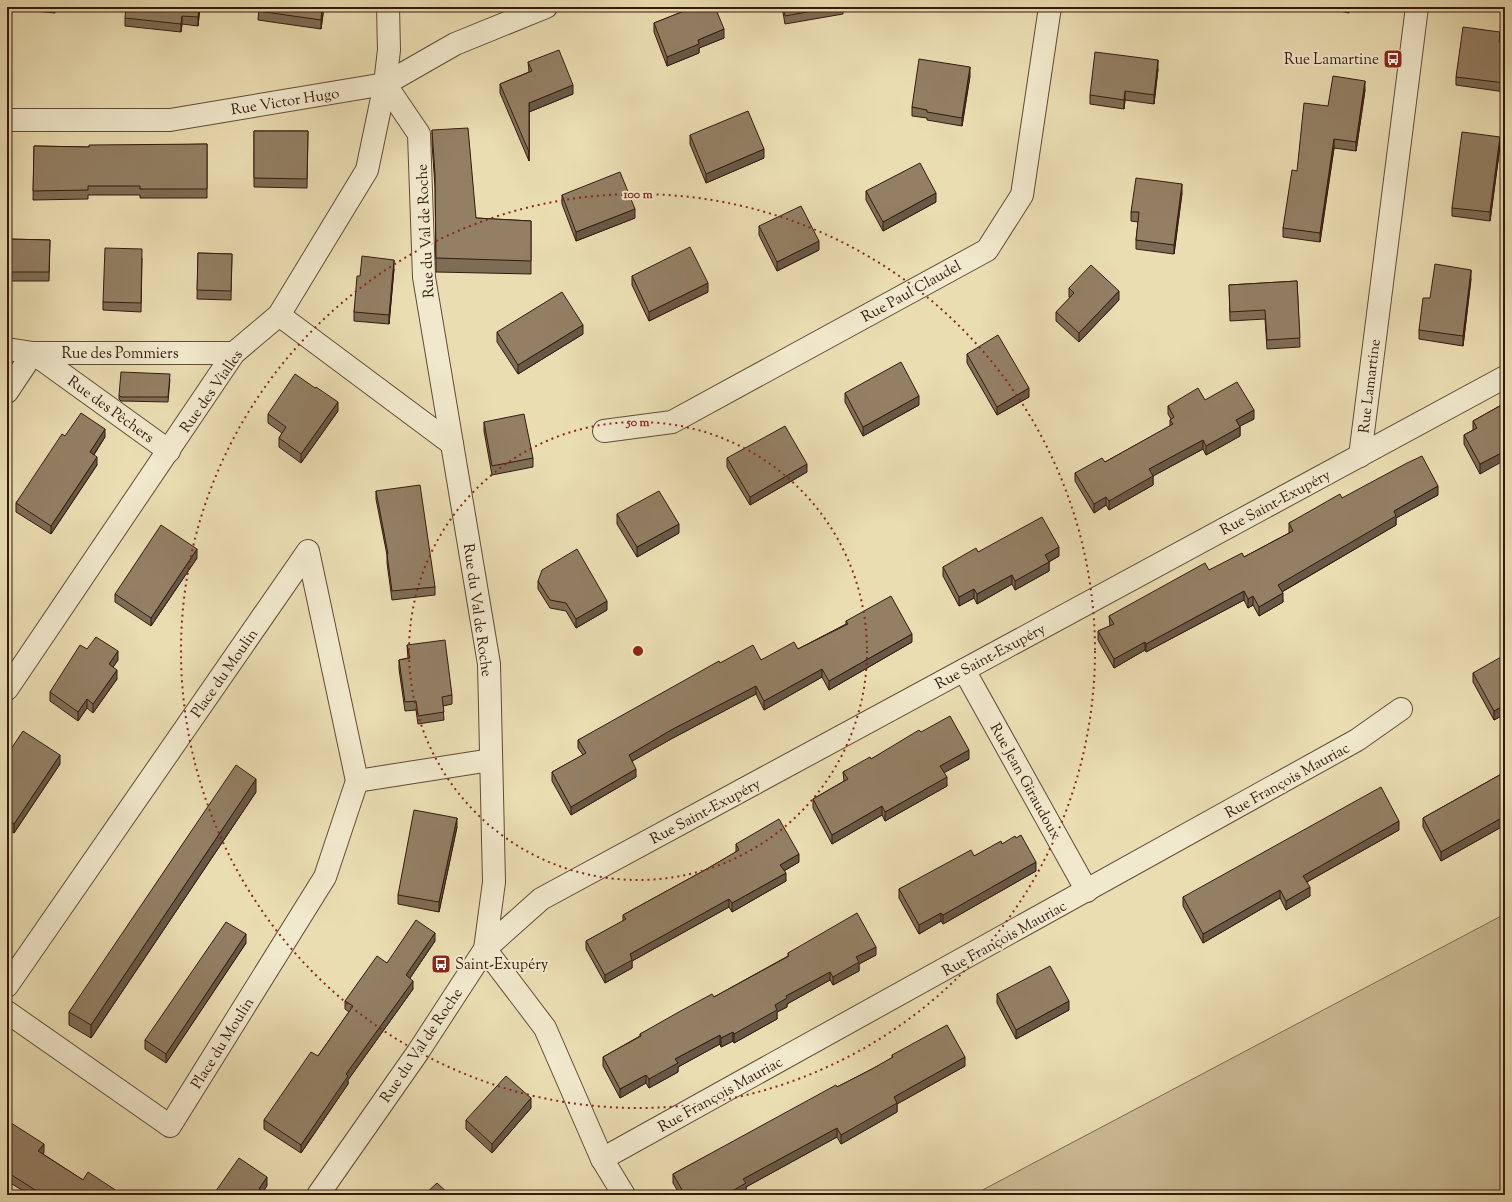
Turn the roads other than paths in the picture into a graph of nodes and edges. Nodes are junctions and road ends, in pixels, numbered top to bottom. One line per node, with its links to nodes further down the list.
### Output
1 (388, 7): 5 (street, Rue des Vialles)
2 (546, 7): 5 (street, Rue Victor Hugo)
3 (1050, 7): 13 (street, Rue Paul Claudel)
4 (1417, 7): 16 (street, Rue Lamartine)
5 (385, 84): 6 (street, Rue Victor Hugo); 7 (street, Rue des Vialles); 14 (street, Rue du Val de Roche)
6 (7, 120)
7 (279, 315): 10 (street, Rue des Vialles); 14 (street)
8 (7, 348): 9 (street, Rue des Pommiers)
9 (33, 353): 10 (street, Rue des Pommiers); 12 (street); 15 (street, Rue des Pêchers)
10 (234, 353): 15 (street, Rue des Vialles)
11 (1505, 377): 16 (street, Rue Saint-Exupéry)
12 (7, 392)
13 (604, 431)
14 (452, 444): 20 (street, Rue du Val de Roche)
15 (169, 451): 18 (street, Rue des Vialles)
16 (1360, 456): 17 (street, Rue Saint-Exupéry)
17 (964, 670): 22 (street, Rue Jean Giraudoux); 23 (street, Rue Saint-Exupéry)
18 (7, 689)
19 (1401, 709): 22 (street, Rue François Mauriac)
20 (491, 760): 21 (street); 23 (street, Rue du Val de Roche)
21 (357, 781): 24 (street, Place du Moulin); 25 (street, Place du Moulin)
22 (1087, 891): 26 (street, Rue François Mauriac)
23 (485, 949): 26 (street); 27 (street, Rue du Val de Roche)
24 (7, 986)
25 (7, 1012)
26 (602, 1159): 28 (street)
27 (318, 1195)
28 (624, 1195)

